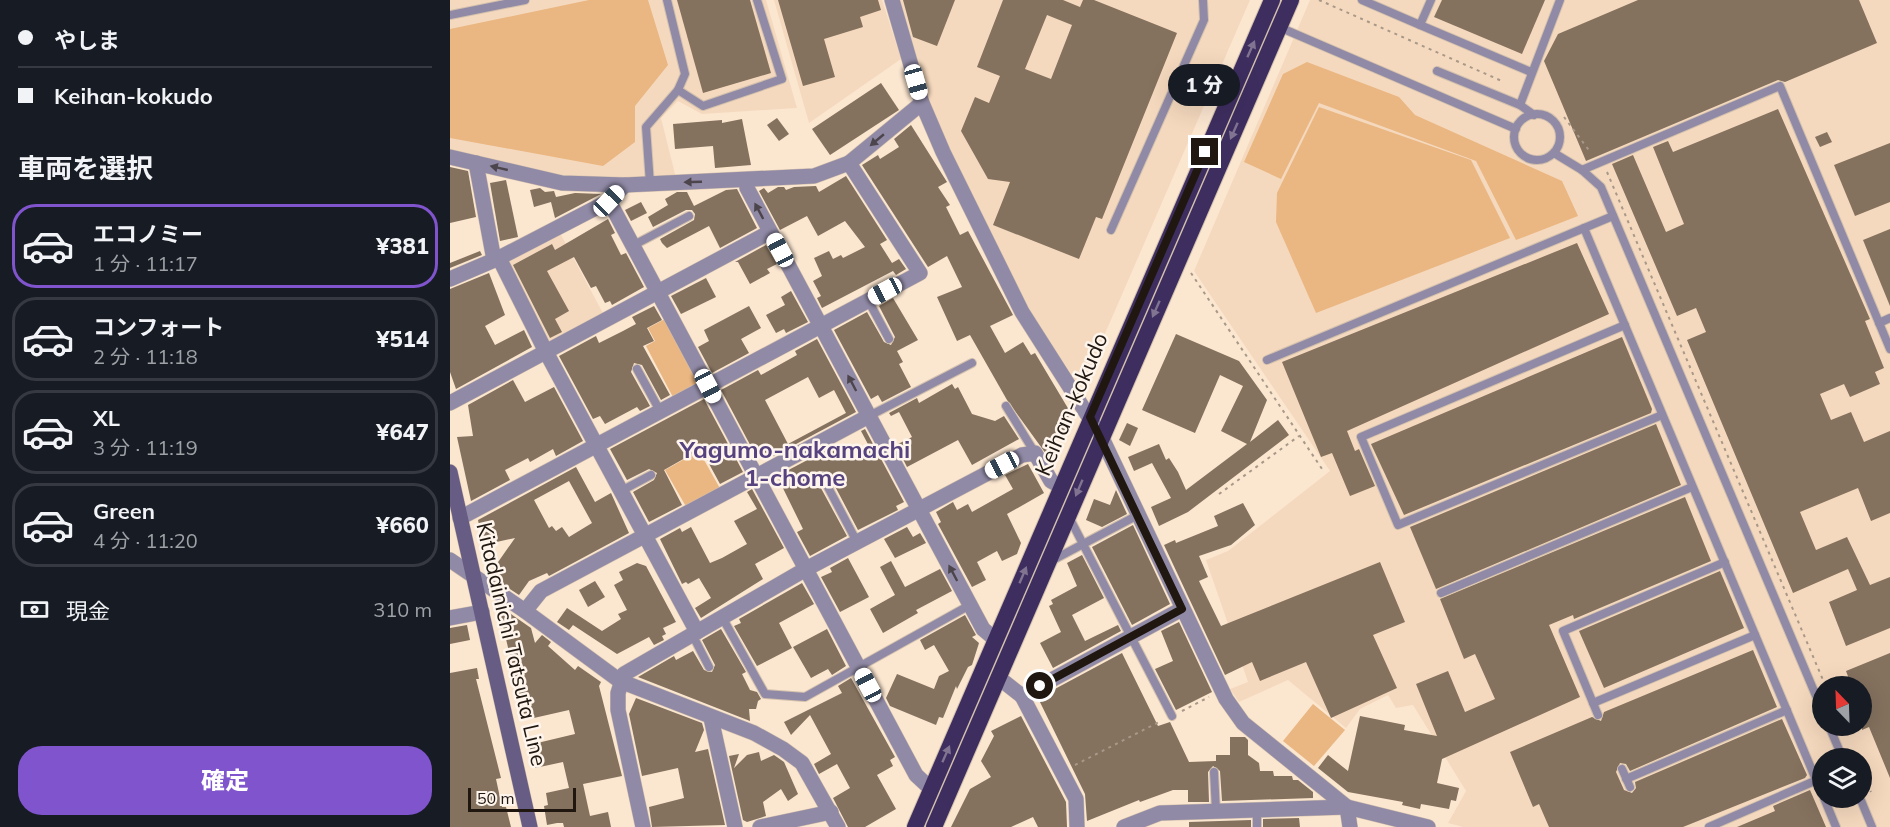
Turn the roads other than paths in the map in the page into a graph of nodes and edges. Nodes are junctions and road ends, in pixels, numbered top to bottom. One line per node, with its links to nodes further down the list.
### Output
1 (525, 0): 11 (lane)
2 (667, 0): 16 (lane)
3 (757, 0): 16 (lane)
4 (892, 0): 17 (street)
5 (1203, 0): 33 (lane)
6 (1272, 0): 56 (highway, Keihan-kokudo, one-way to 6)
7 (1291, 0): 13 (highway, Keihan-kokudo)
8 (1362, 0): 12 (lane)
9 (1431, 0): 12 (lane)
10 (1560, 0): 15 (lane)
11 (450, 15)
12 (1420, 25): 15 (lane)
13 (1279, 27): 20 (lane); 57 (highway, Keihan-kokudo, one-way to 57)
14 (1437, 71): 18 (lane)
15 (1531, 72): 18 (lane)
16 (678, 90): 27 (lane)
17 (922, 103): 24 (street, one-way to 24); 56 (street)
18 (1520, 105): 19 (lane)
19 (1534, 115): 20 (lane); 21 (lane)
20 (1516, 129): 21 (lane)
21 (1554, 153): 25 (lane)
22 (450, 157): 23 (street)
23 (476, 163): 28 (street, one-way to 23); 36 (street)
24 (849, 163): 26 (street); 39 (street)
25 (1582, 170): 31 (lane); 41 (lane)
26 (746, 180): 27 (street, one-way to 27); 34 (street, one-way to 26)
27 (650, 184): 28 (street)
28 (625, 185): 29 (street)
29 (609, 201): 35 (street); 36 (street)
30 (689, 216): 35 (lane)
31 (1614, 216): 32 (lane); 94 (lane)
32 (1584, 228): 43 (lane); 47 (lane)
33 (1111, 230)
34 (770, 232): 38 (street); 42 (street)
35 (632, 246): 38 (street)
36 (497, 259): 37 (street); 46 (street)
37 (450, 279)
38 (655, 291): 46 (street); 50 (street)
39 (868, 300): 42 (street); 44 (lane)
40 (1890, 318): 41 (lane)
41 (1879, 323): 45 (lane)
42 (820, 325): 50 (street); 55 (street, one-way to 42)
43 (1625, 325): 54 (lane); 54 (lane)
44 (889, 339)
45 (1890, 349)
46 (546, 352): 51 (street); 58 (street)
47 (1267, 360)
48 (972, 363): 55 (lane)
49 (637, 369): 53 (lane)
50 (708, 386): 53 (street); 63 (street)
51 (450, 402)
52 (1006, 406): 59 (lane)
53 (660, 411): 58 (street)
54 (1662, 415): 65 (lane)
55 (869, 416): 63 (street); 67 (street)
56 (1090, 417): 57 (street); 64 (highway, Keihan-kokudo)
57 (1101, 436): 68 (highway, Keihan-kokudo, one-way to 68); 69 (street)
58 (597, 444): 66 (street); 70 (street)
59 (1035, 453): 64 (street); 67 (street)
60 (450, 472): 70 (main road, Kitadainichi Tatsuta Line)
61 (651, 475): 66 (lane)
62 (822, 476): 72 (lane)
63 (757, 477): 71 (street); 77 (street)
64 (1060, 486): 89 (highway, Keihan-kokudo, one-way to 64)
65 (1692, 487): 75 (lane); 79 (lane)
66 (621, 491): 71 (street)
67 (919, 508): 72 (street); 80 (street, one-way to 67)
68 (1067, 514): 73 (lane); 76 (highway, Keihan-kokudo)
69 (1138, 515): 73 (lane); 81 (street)
70 (460, 518): 78 (main road, Kitadainichi Tatsuta Line)
71 (645, 536): 82 (street); 86 (street)
72 (857, 542): 77 (street)
73 (1083, 545): 76 (lane); 88 (lane)
74 (450, 560): 78 (street)
75 (1725, 562): 87 (lane); 96 (lane)
76 (1047, 563): 92 (highway, Keihan-kokudo)
77 (806, 569): 84 (street); 91 (street)
78 (472, 575): 82 (street); 83 (main road, Kitadainichi Tatsuta Line)
79 (1441, 593)
80 (970, 605): 89 (street); 91 (lane)
81 (1182, 609): 88 (street); 106 (street)
82 (525, 611): 93 (street)
83 (482, 612): 85 (street); 113 (main road, Kitadainichi Tatsuta Line)
84 (722, 617): 86 (street); 91 (lane)
85 (450, 618)
86 (694, 633): 90 (lane); 93 (street)
87 (1755, 635): 96 (lane); 97 (lane)
88 (1131, 636): 95 (street); 99 (lane)
89 (996, 640): 105 (highway, Keihan-kokudo, one-way to 89)
90 (709, 667)
91 (858, 667): 105 (street)
92 (999, 678): 95 (street); 112 (highway, Keihan-kokudo)
93 (620, 681): 100 (street); 114 (street)
94 (1812, 686)
95 (1022, 696): 119 (street)
96 (1593, 703): 98 (lane)
97 (1787, 710): 101 (lane); 102 (lane)
98 (1598, 715)
99 (1172, 716)
100 (711, 718): 111 (street); 115 (street)
101 (1812, 768)
102 (1622, 769)
103 (1214, 772): 110 (lane)
104 (1812, 782): 124 (lane)
105 (931, 789): 118 (highway, Keihan-kokudo)
106 (1347, 807): 109 (street); 122 (street); 123 (street)
107 (1828, 808): 125 (lane)
108 (1864, 808): 126 (lane)
109 (1257, 810): 110 (street); 121 (lane)
110 (1216, 811): 120 (street)
111 (831, 812): 116 (street); 117 (street)
112 (939, 824)
113 (530, 827)
114 (643, 827)
115 (735, 827)
116 (760, 827)
117 (838, 827)
118 (915, 827)
119 (1077, 827)
120 (1124, 827)
121 (1257, 827)
122 (1350, 827)
123 (1427, 827)
124 (1709, 827)
125 (1836, 827)
126 (1872, 827)

